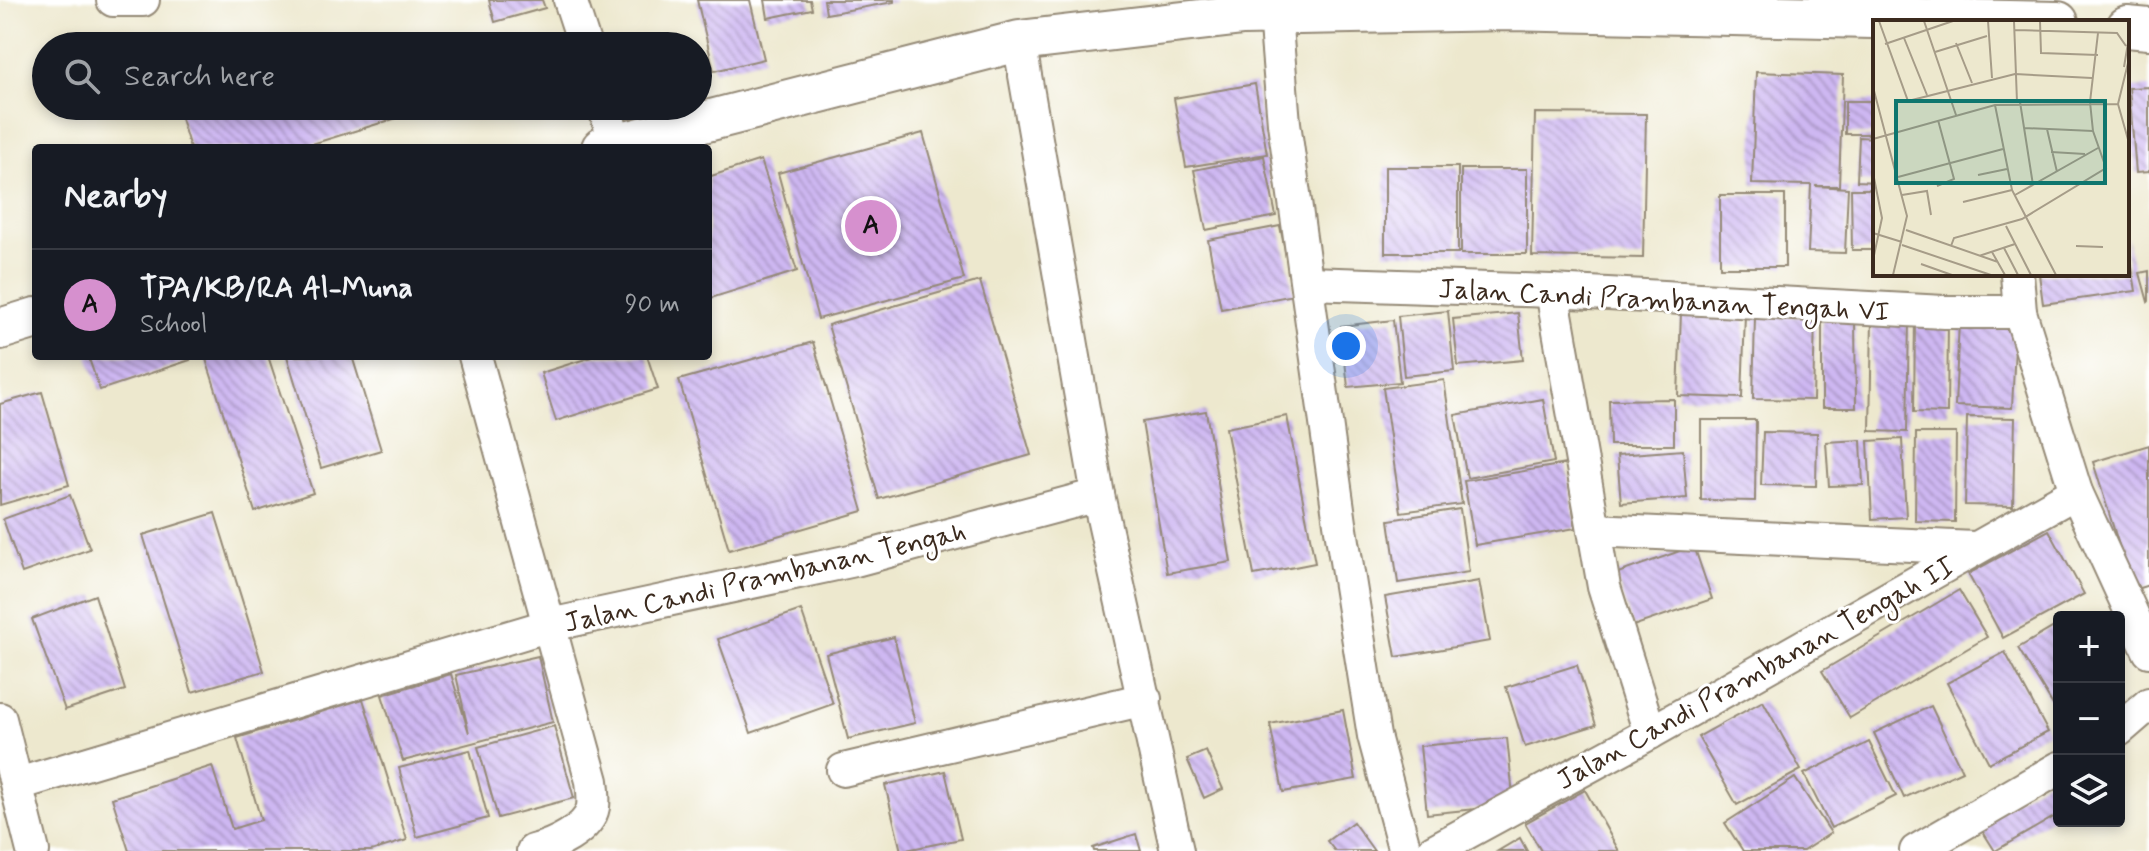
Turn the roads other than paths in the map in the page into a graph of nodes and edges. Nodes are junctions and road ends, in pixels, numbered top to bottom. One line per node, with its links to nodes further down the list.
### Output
1 (114, 0): 2 (street)
2 (143, 0)
3 (570, 0): 9 (street)
4 (1253, 10): 5 (street); 10 (street); 17 (street)
5 (1996, 13): 6 (street)
6 (2044, 20)
7 (2129, 27): 8 (street)
8 (2149, 29)
9 (580, 32)
10 (1019, 41): 13 (street); 22 (street)
11 (606, 120): 14 (street)
12 (711, 120): 15 (street)
13 (712, 120)
14 (609, 144)
15 (617, 144)
16 (2017, 276): 19 (street)
17 (1308, 283): 18 (street, Jalan Candi Prambanan Tengah VI); 38 (street)
18 (1552, 291): 19 (street, Jalan Candi Prambanan Tengah VI); 23 (street)
19 (2020, 312): 21 (street)
20 (476, 360): 25 (street)
21 (2076, 492): 24 (street, Jalan Candi Prambanan Tengah II); 26 (street)
22 (1098, 495): 25 (street, Jalan Candi Prambanan Tengah); 27 (street)
23 (1594, 530): 24 (street); 31 (street)
24 (1975, 548): 31 (street, Jalan Candi Prambanan Tengah II)
25 (550, 625): 34 (street); 36 (street, Jalan Candi Prambanan Tengah)
26 (2149, 651)
27 (1145, 699): 32 (street); 37 (street)
28 (2149, 704): 30 (street)
29 (0, 719): 34 (street)
30 (2125, 725)
31 (1650, 733): 39 (street, Jalan Candi Prambanan Tengah II)
32 (843, 770)
33 (2053, 771): 40 (street)
34 (18, 784): 35 (street)
35 (33, 851)
36 (533, 851)
37 (1177, 851)
38 (1405, 851)
39 (1433, 851)
40 (1916, 851)

